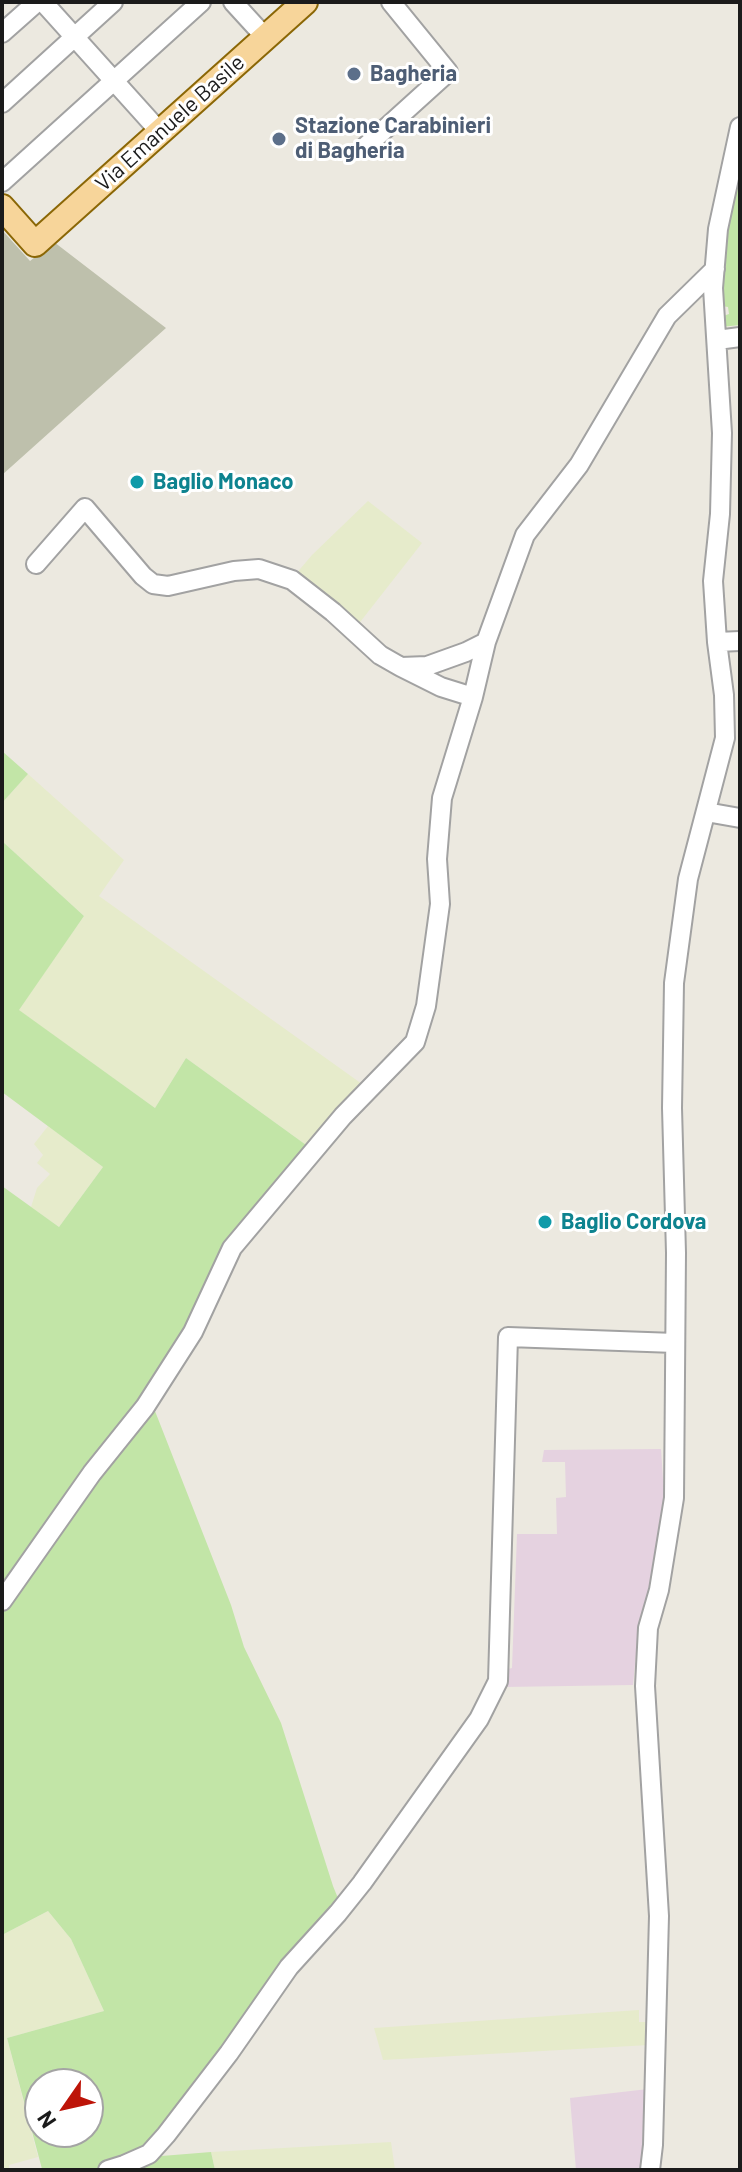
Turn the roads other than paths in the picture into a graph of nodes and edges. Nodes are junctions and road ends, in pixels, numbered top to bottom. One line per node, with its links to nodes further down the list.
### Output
1 (37, 2): 8 (street)
2 (43, 2): 9 (street)
3 (113, 2): 9 (street)
4 (201, 2): 11 (street)
5 (233, 2): 10 (street)
6 (305, 2): 10 (main road, Via Emanuele Basile)
7 (391, 2): 15 (street)
8 (2, 33)
9 (75, 37): 11 (street); 12 (street)
10 (265, 37): 14 (main road, Via Emanuele Basile)
11 (114, 81): 14 (street); 16 (street)
12 (2, 103)
13 (740, 127): 18 (street)
14 (160, 132): 17 (main road, Via Emanuele Basile)
15 (364, 148)
16 (2, 182)
17 (2, 207)
18 (715, 269): 20 (street); 25 (street)
19 (740, 337): 20 (street)
20 (717, 340): 21 (street)
21 (731, 411): 22 (street)
22 (731, 467): 26 (street)
23 (36, 564): 28 (street)
24 (740, 641): 26 (street)
25 (486, 642): 27 (street); 30 (street)
26 (717, 642): 31 (street)
27 (436, 663): 28 (street); 29 (street)
28 (401, 667): 29 (street)
29 (441, 687): 30 (street)
30 (473, 697): 34 (street)
31 (706, 812): 32 (street); 33 (street)
32 (740, 818)
33 (675, 1343): 35 (street); 36 (street)
34 (2, 1601)
35 (108, 2170)
36 (650, 2170)

